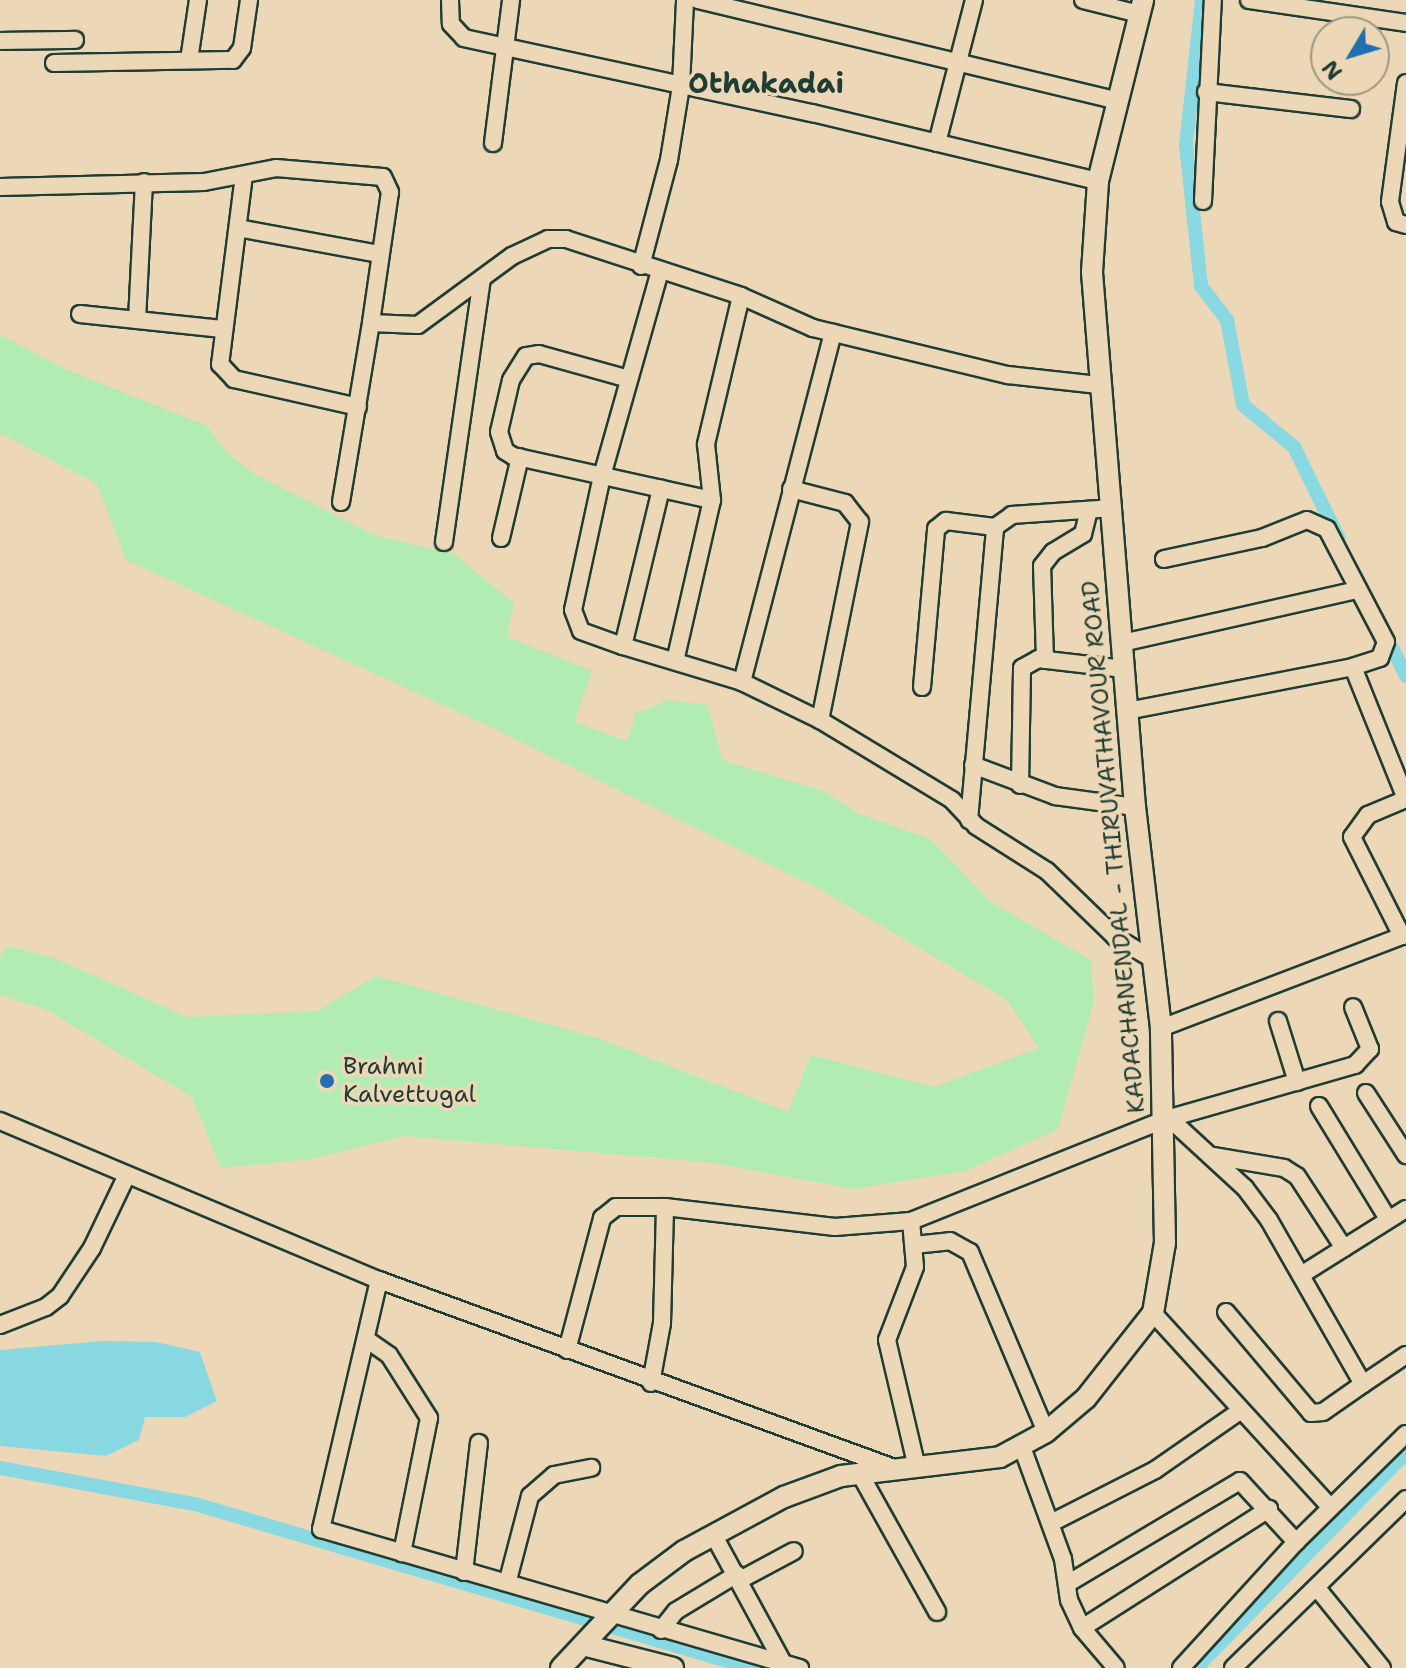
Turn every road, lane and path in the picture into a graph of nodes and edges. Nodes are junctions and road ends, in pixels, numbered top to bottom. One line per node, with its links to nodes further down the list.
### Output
1 (198, 0): 16 (street)
2 (249, 0): 16 (street)
3 (450, 0): 15 (street)
4 (511, 0): 15 (street)
5 (685, 0): 20 (street)
6 (698, 0): 17 (street)
7 (974, 0): 17 (street)
8 (1083, 0): 11 (street)
9 (1213, 0): 21 (street)
10 (1249, 0): 12 (street)
11 (1141, 7): 22 (main road, KADACHANENDAL - THIRUVATHAVOUR ROAD)
12 (1406, 23)
13 (75, 40): 14 (street)
14 (0, 41)
15 (508, 50): 20 (street); 24 (street)
16 (189, 60): 18 (street)
17 (958, 61): 22 (street); 25 (street)
18 (54, 63)
19 (1406, 83): 31 (street)
20 (681, 86): 25 (street); 34 (street)
21 (1206, 92): 23 (street); 30 (street)
22 (1116, 100): 27 (main road, KADACHANENDAL - THIRUVATHAVOUR ROAD)
23 (1351, 109)
24 (493, 143)
25 (937, 143): 27 (street)
26 (244, 175): 28 (street); 32 (street); 33 (street)
27 (1098, 181): 44 (main road, KADACHANENDAL - THIRUVATHAVOUR ROAD)
28 (144, 182): 29 (street); 39 (street)
29 (0, 187)
30 (1203, 201)
31 (1406, 225)
32 (238, 228): 33 (street); 41 (street)
33 (379, 254): 40 (street)
34 (641, 266): 35 (street); 36 (street)
35 (660, 271): 37 (street); 43 (street)
36 (482, 279): 40 (street); 56 (street)
37 (741, 296): 42 (street); 50 (street)
38 (80, 314): 39 (street)
39 (137, 320): 41 (street)
40 (371, 323): 45 (street)
41 (222, 329): 45 (street)
42 (833, 333): 44 (street); 49 (street)
43 (629, 379): 46 (street); 47 (street)
44 (1098, 385): 52 (main road, KADACHANENDAL - THIRUVATHAVOUR ROAD)
45 (358, 407): 51 (street)
46 (520, 457): 47 (street); 55 (street)
47 (602, 476): 48 (street); 60 (street)
48 (661, 489): 50 (street); 60 (street)
49 (791, 489): 65 (street); 68 (street)
50 (712, 500): 62 (street)
51 (341, 502)
52 (1113, 508): 53 (street); 59 (main road, KADACHANENDAL - THIRUVATHAVOUR ROAD)
53 (1089, 510): 54 (street); 61 (street)
54 (995, 527): 66 (street); 69 (street)
55 (501, 538)
56 (444, 542)
57 (1164, 559): 58 (street)
58 (1358, 590): 59 (street); 63 (street)
59 (1122, 643): 64 (main road, KADACHANENDAL - THIRUVATHAVOUR ROAD)
60 (623, 646): 62 (street)
61 (1045, 660): 64 (street); 70 (street)
62 (675, 661): 65 (street)
63 (1353, 667): 67 (street); 71 (street)
64 (1124, 669): 67 (main road, KADACHANENDAL - THIRUVATHAVOUR ROAD)
65 (742, 682): 68 (street)
66 (922, 687)
67 (1127, 711): 72 (main road, KADACHANENDAL - THIRUVATHAVOUR ROAD)
68 (820, 720): 73 (street)
69 (973, 765): 70 (street); 73 (street)
70 (1020, 785): 72 (street)
71 (1406, 799): 74 (street)
72 (1135, 807): 75 (main road, KADACHANENDAL - THIRUVATHAVOUR ROAD)
73 (969, 820): 75 (street)
74 (1404, 935): 78 (street)
75 (1152, 959): 78 (main road, KADACHANENDAL - THIRUVATHAVOUR ROAD)
76 (1353, 1007): 79 (street)
77 (1278, 1021): 79 (street)
78 (1161, 1028): 82 (main road, KADACHANENDAL - THIRUVATHAVOUR ROAD)
79 (1297, 1082): 82 (street)
80 (1366, 1093): 84 (street)
81 (1319, 1106): 89 (street)
82 (1167, 1119): 85 (street); 90 (street); 96 (main road, KADACHANENDAL - THIRUVATHAVOUR ROAD)
83 (0, 1121): 86 (street)
84 (1406, 1155)
85 (1213, 1156): 92 (street); 93 (street)
86 (126, 1177): 94 (street); 97 (street)
87 (665, 1207): 90 (street); 99 (street); 101 (street)
88 (1406, 1209): 89 (street)
89 (1388, 1219): 92 (street)
90 (911, 1221): 91 (street)
91 (914, 1245): 104 (street); 109 (street)
92 (1344, 1248): 93 (street)
93 (1301, 1275): 102 (street)
94 (379, 1280): 98 (street); 99 (street)
95 (1226, 1312): 102 (street)
96 (1153, 1313): 103 (street); 104 (main road, KADACHANENDAL - THIRUVATHAVOUR ROAD)
97 (0, 1325)
98 (366, 1339): 118 (street); 118 (street)
99 (567, 1350): 101 (street)
100 (1406, 1355): 102 (street)
101 (651, 1383): 109 (street)
102 (1363, 1384)
103 (1240, 1411): 112 (street); 114 (street)
104 (1046, 1432): 107 (main road, KADACHANENDAL - THIRUVATHAVOUR ROAD)
105 (1406, 1434): 112 (street)
106 (479, 1443): 119 (street)
107 (1022, 1447): 109 (main road, KADACHANENDAL - THIRUVATHAVOUR ROAD); 114 (street)
108 (591, 1468): 121 (street)
109 (908, 1469): 110 (main road, KADACHANENDAL - THIRUVATHAVOUR ROAD)
110 (860, 1474): 115 (main road, KADACHANENDAL - THIRUVATHAVOUR ROAD); 125 (street)
111 (1406, 1499): 123 (street)
112 (1330, 1507): 116 (street)
113 (1269, 1509): 116 (street); 122 (street); 126 (street)
114 (1051, 1523): 122 (street)
115 (713, 1534): 120 (street); 124 (main road, KADACHANENDAL - THIRUVATHAVOUR ROAD)
116 (1296, 1542): 134 (street)
117 (794, 1551): 120 (street)
118 (402, 1553): 119 (street)
119 (464, 1572): 121 (street)
120 (738, 1577): 127 (street); 129 (street)
121 (508, 1580): 124 (street)
122 (1067, 1584): 126 (street)
123 (1317, 1588): 135 (street); 136 (street)
124 (611, 1610): 127 (street); 128 (main road, KADACHANENDAL - THIRUVATHAVOUR ROAD)
125 (937, 1612)
126 (1082, 1628): 133 (street)
127 (661, 1630): 129 (street)
128 (588, 1639): 130 (main road); 131 (main road, KADACHANENDAL - THIRUVATHAVOUR ROAD)
129 (783, 1663): 132 (street)
130 (667, 1667)
131 (561, 1668)
132 (800, 1668)
133 (1116, 1668)
134 (1181, 1668)
135 (1233, 1668)
136 (1382, 1668)

